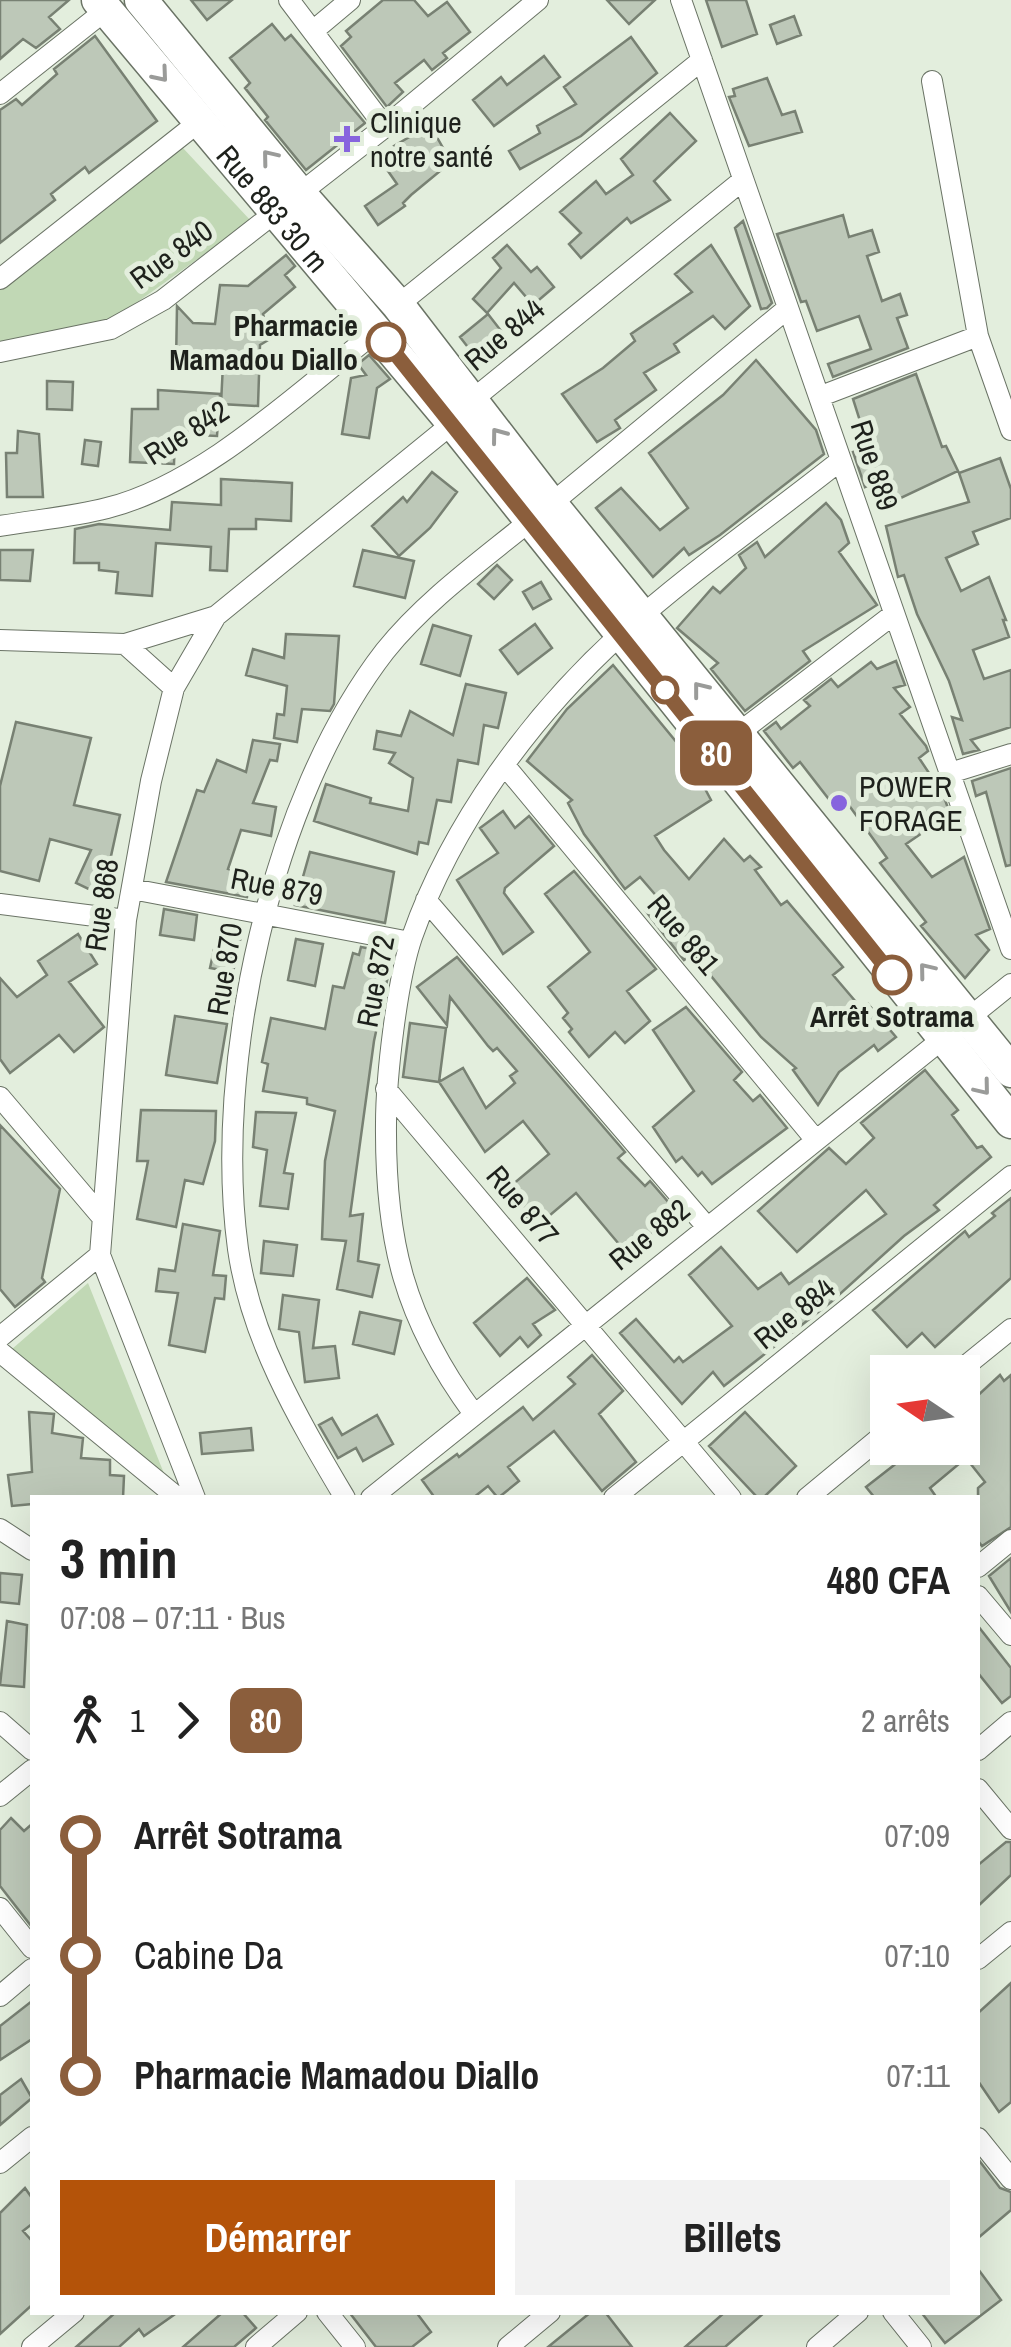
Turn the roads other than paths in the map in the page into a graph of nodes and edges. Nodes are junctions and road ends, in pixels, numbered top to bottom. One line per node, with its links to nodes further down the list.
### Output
1 (141, 0): 14 (main road, one-way to 1)
2 (289, 0): 7 (street)
3 (350, 0): 7 (street)
4 (538, 0): 12 (street, Rue 840)
5 (681, 0): 8 (street, Rue 889)
6 (102, 5): 10 (street); 11 (main road, Rue 883 30 m, one-way to 11)
7 (313, 31): 12 (street)
8 (702, 60): 13 (street, Rue 889); 16 (street)
9 (932, 81): 19 (street)
10 (0, 94)
11 (200, 121): 14 (main road, Rue 883 30 m); 15 (street)
12 (385, 127): 14 (street, Rue 840)
13 (744, 180): 17 (street, Rue 889); 22 (street, Rue 844)
14 (288, 204): 16 (main road); 18 (main road, Rue 883 30 m); 20 (street, Rue 840)
15 (0, 279)
16 (398, 304): 22 (main road)
17 (788, 308): 21 (street, Rue 889); 25 (street, Rue 870)
18 (377, 331): 22 (main road, Rue 883 30 m); 26 (street, Rue 842)
19 (978, 336): 21 (street); 23 (street)
20 (0, 352)
21 (821, 396): 24 (street, Rue 889)
22 (462, 411): 25 (main road, Rue 883 30 m); 28 (street, Rue 844)
23 (1011, 430)
24 (841, 460): 27 (street, Rue 889); 29 (street, Rue 872)
25 (541, 512): 29 (main road, Rue 883 30 m); 41 (street, Rue 870)
26 (0, 526)
27 (894, 614): 33 (street); 36 (street, Rue 889)
28 (216, 616): 31 (street); 32 (street, Rue 868)
29 (632, 625): 33 (main road, one-way to 29); 35 (street, Rue 872); 47 (main road, Rue 883 30 m)
30 (0, 640): 31 (street)
31 (125, 644): 32 (street)
32 (174, 688): 37 (street, Rue 868)
33 (736, 735): 47 (main road, one-way to 33)
34 (1011, 754): 36 (street)
35 (506, 767): 38 (street, Rue 872); 52 (street, Rue 881)
36 (950, 773): 45 (street, Rue 889)
37 (132, 889): 41 (street, Rue 879); 42 (street, Rue 868)
38 (426, 900): 44 (street, Rue 872); 55 (street)
39 (0, 904): 40 (street)
40 (22, 907): 42 (street); 43 (street)
41 (263, 914): 44 (street, Rue 879); 67 (street, Rue 870)
42 (126, 920): 54 (street, Rue 868)
43 (0, 925)
44 (410, 942): 49 (street, Rue 872)
45 (1011, 949)
46 (1011, 984): 47 (street, Rue 882)
47 (954, 1028): 48 (main road); 51 (main road, Rue 883 30 m, one-way to 51); 52 (street, Rue 882)
48 (1011, 1072)
49 (386, 1089): 57 (street, Rue 877); 62 (street, Rue 872)
50 (0, 1096): 54 (street)
51 (1011, 1122)
52 (815, 1139): 55 (street, Rue 882)
53 (1011, 1176): 63 (street, Rue 884)
54 (101, 1216): 56 (street, Rue 868)
55 (707, 1227): 57 (street, Rue 882)
56 (100, 1255): 58 (street); 66 (street)
57 (585, 1324): 62 (street, Rue 882); 63 (street, Rue 877)
58 (3, 1328)
59 (1011, 1329): 61 (street)
60 (0, 1352): 65 (street)
61 (979, 1355)
62 (474, 1414): 68 (street, Rue 882)
63 (684, 1442): 69 (street, Rue 884); 70 (street, Rue 877)
64 (870, 1446): 71 (street)
65 (174, 1495)
66 (194, 1495)
67 (342, 1495)
68 (375, 1495)
69 (618, 1495)
70 (728, 1495)
71 (810, 1495)
72 (0, 1529): 74 (street)
73 (1011, 1540): 75 (street)
74 (30, 1549)
75 (980, 1566)
76 (980, 1598): 77 (street)
77 (1011, 1635)
78 (0, 1722): 80 (street)
79 (1011, 1722): 81 (street)
80 (30, 1748)
81 (980, 1748)
82 (30, 1772): 84 (street)
83 (980, 1791): 85 (street)
84 (0, 1796)
85 (1011, 1829)
86 (0, 1908): 88 (street)
87 (1011, 1932): 89 (street)
88 (30, 1946)
89 (980, 1958)
90 (30, 1972): 91 (street)
91 (0, 1996)
92 (30, 2139): 95 (street)
93 (980, 2139): 94 (street)
94 (1004, 2155): 96 (street)
95 (0, 2164)
96 (1011, 2179)
97 (70, 2315): 103 (street)
98 (293, 2315): 104 (street)
99 (329, 2315): 105 (street)
100 (546, 2315): 106 (street)
101 (855, 2315): 107 (street)
102 (895, 2315): 108 (street)
103 (32, 2347)
104 (256, 2347)
105 (355, 2347)
106 (508, 2347)
107 (818, 2347)
108 (922, 2347)

